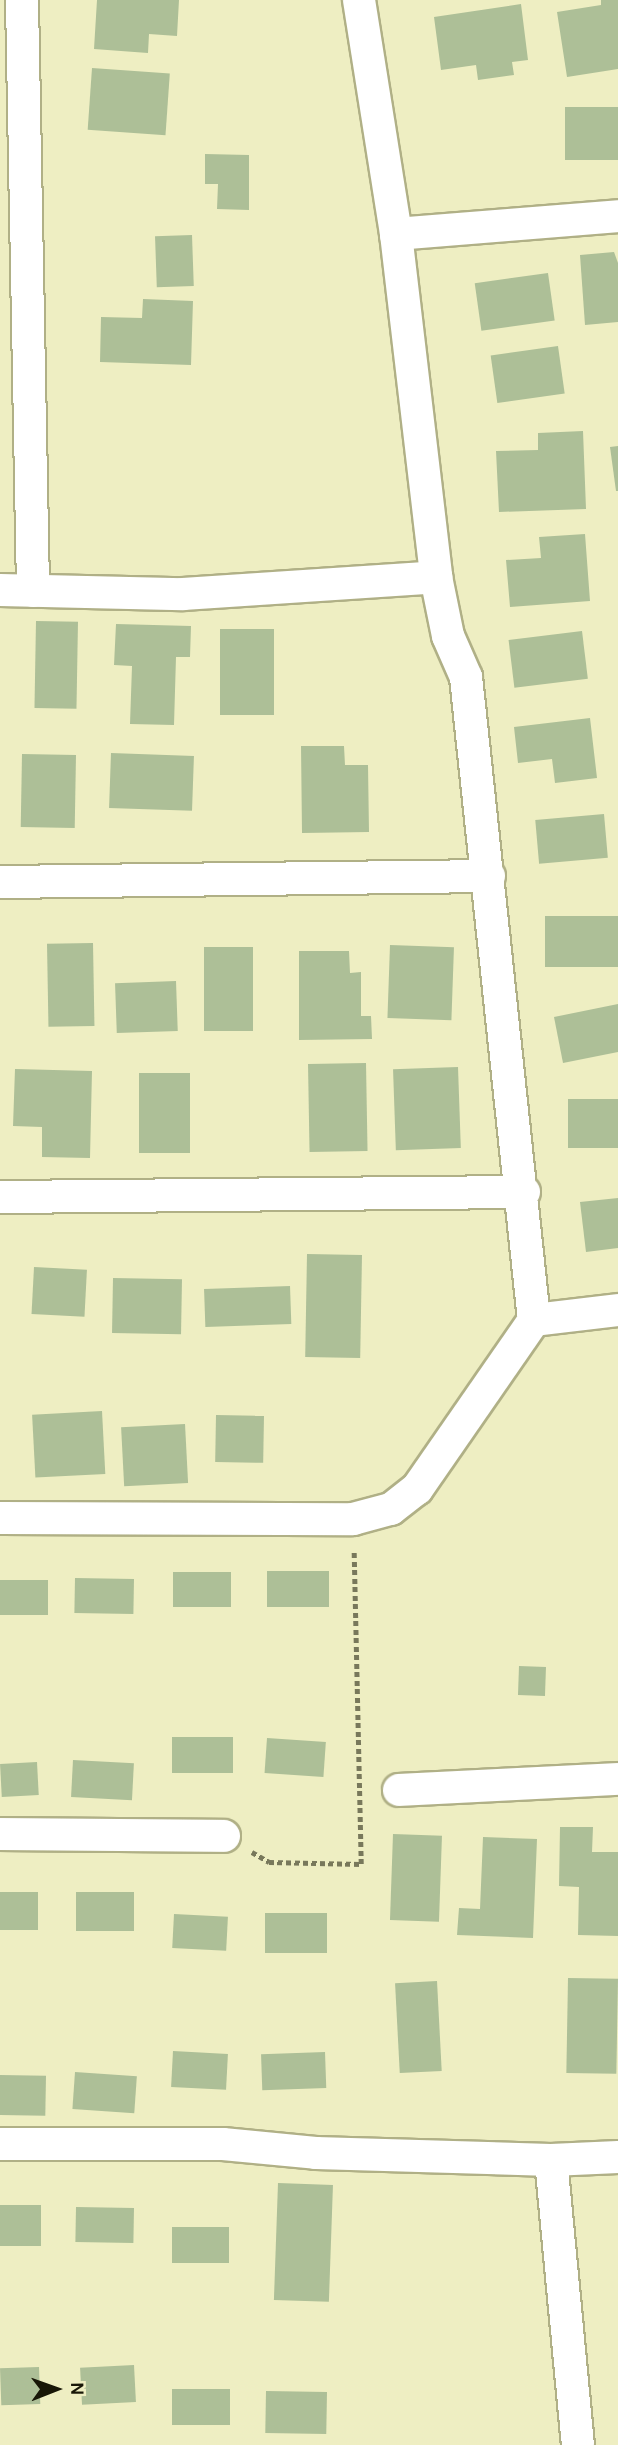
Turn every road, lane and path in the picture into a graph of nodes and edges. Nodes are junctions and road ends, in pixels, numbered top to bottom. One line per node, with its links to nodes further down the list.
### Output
1 (22, 0): 5 (street)
2 (359, 0): 4 (street)
3 (618, 216): 4 (street)
4 (397, 234): 6 (street)
5 (14, 261): 8 (street)
6 (436, 576): 8 (street); 9 (street)
7 (0, 590): 8 (street)
8 (33, 591)
9 (489, 876): 10 (street); 11 (street)
10 (0, 882)
11 (524, 1192): 12 (street); 14 (street)
12 (0, 1197)
13 (618, 1310): 14 (street)
14 (534, 1320): 16 (street)
15 (0, 1518): 16 (street)
16 (354, 1519): 20 (path)
17 (618, 1779): 18 (street)
18 (399, 1790)
19 (0, 1834): 20 (street)
20 (224, 1836)
21 (0, 2144): 23 (street)
22 (618, 2157): 23 (street)
23 (551, 2160): 24 (street)
24 (578, 2445)

